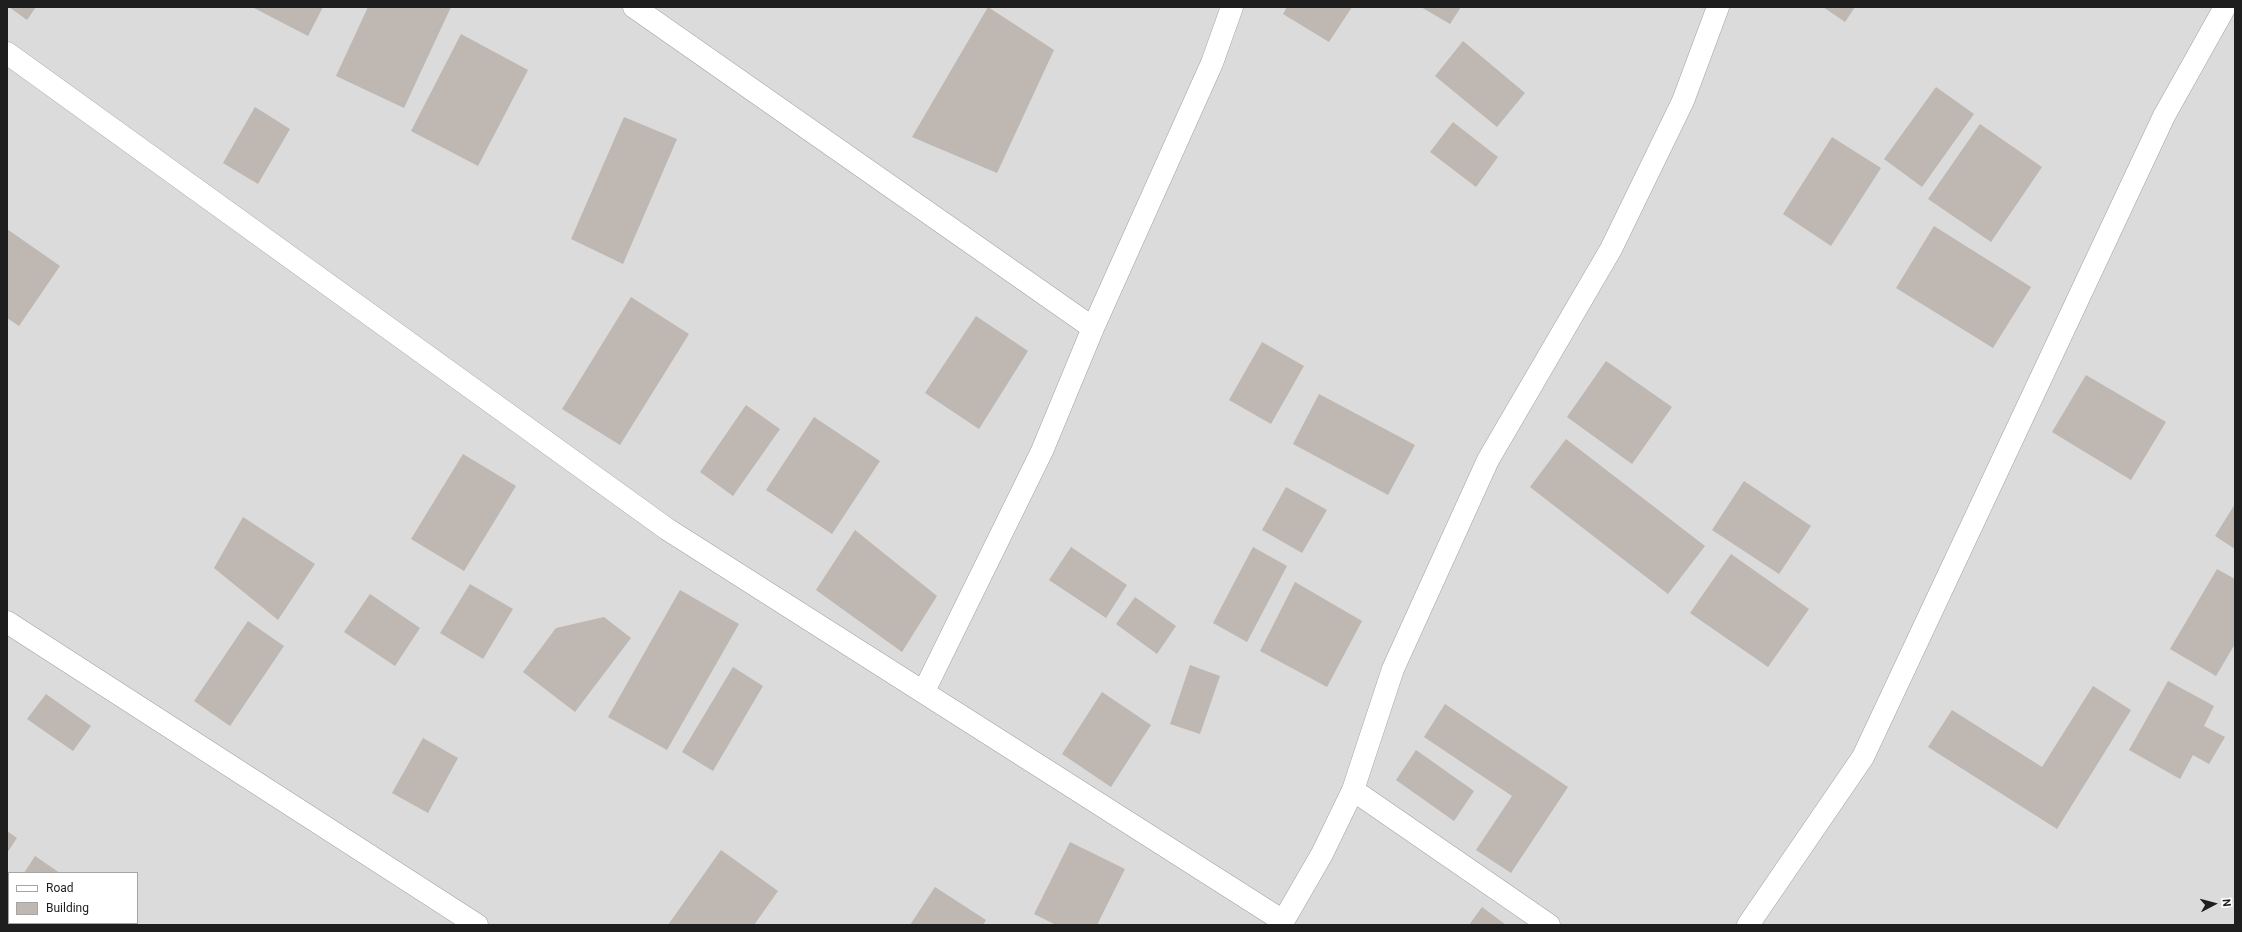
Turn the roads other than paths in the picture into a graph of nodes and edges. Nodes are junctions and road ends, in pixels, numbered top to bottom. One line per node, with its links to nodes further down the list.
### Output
1 (634, 7): 6 (street)
2 (1232, 7): 6 (street)
3 (1718, 7): 9 (street)
4 (2225, 7): 13 (street)
5 (7, 53): 8 (street)
6 (1093, 328): 8 (street)
7 (7, 622): 11 (street)
8 (924, 691): 10 (street)
9 (1353, 790): 10 (street); 12 (street)
10 (1282, 923)
11 (477, 925)
12 (1549, 925)
13 (1748, 925)

